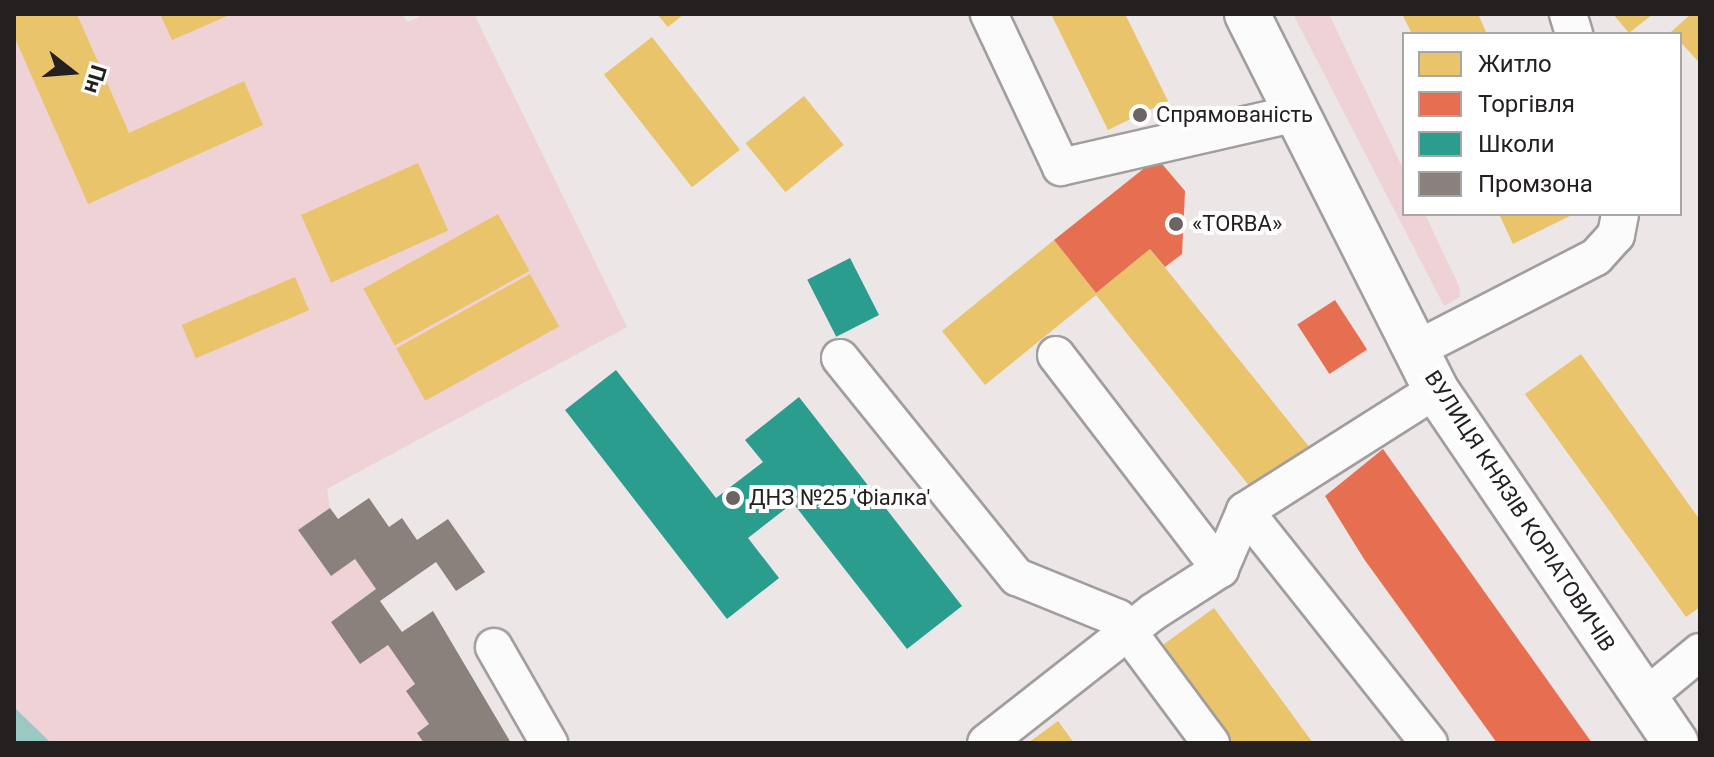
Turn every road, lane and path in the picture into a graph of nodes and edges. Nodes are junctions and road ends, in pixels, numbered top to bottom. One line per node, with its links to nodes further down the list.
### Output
1 (989, 14): 3 (street)
2 (1247, 14): 3 (main road, ВУЛИЦЯ КНЯЗІВ КОРІАТОВИЧІВ)
3 (1296, 113): 5 (main road, ВУЛИЦЯ КНЯЗІВ КОРІАТОВИЧІВ)
4 (1620, 216): 5 (street)
5 (1417, 349): 8 (main road, ВУЛИЦЯ КНЯЗІВ КОРІАТОВИЧІВ)
6 (1056, 355): 10 (street)
7 (840, 358): 11 (street)
8 (1436, 390): 9 (street); 14 (main road, ВУЛИЦЯ КНЯЗІВ КОРІАТОВИЧІВ)
9 (1245, 511): 10 (street); 19 (street)
10 (1220, 569): 11 (street)
11 (1128, 630): 17 (street); 18 (street)
12 (494, 647): 16 (street)
13 (1700, 652): 14 (street)
14 (1643, 699): 15 (main road, ВУЛИЦЯ КНЯЗІВ КОРІАТОВИЧІВ)
15 (1674, 742)
16 (549, 743)
17 (986, 743)
18 (1211, 743)
19 (1429, 743)

